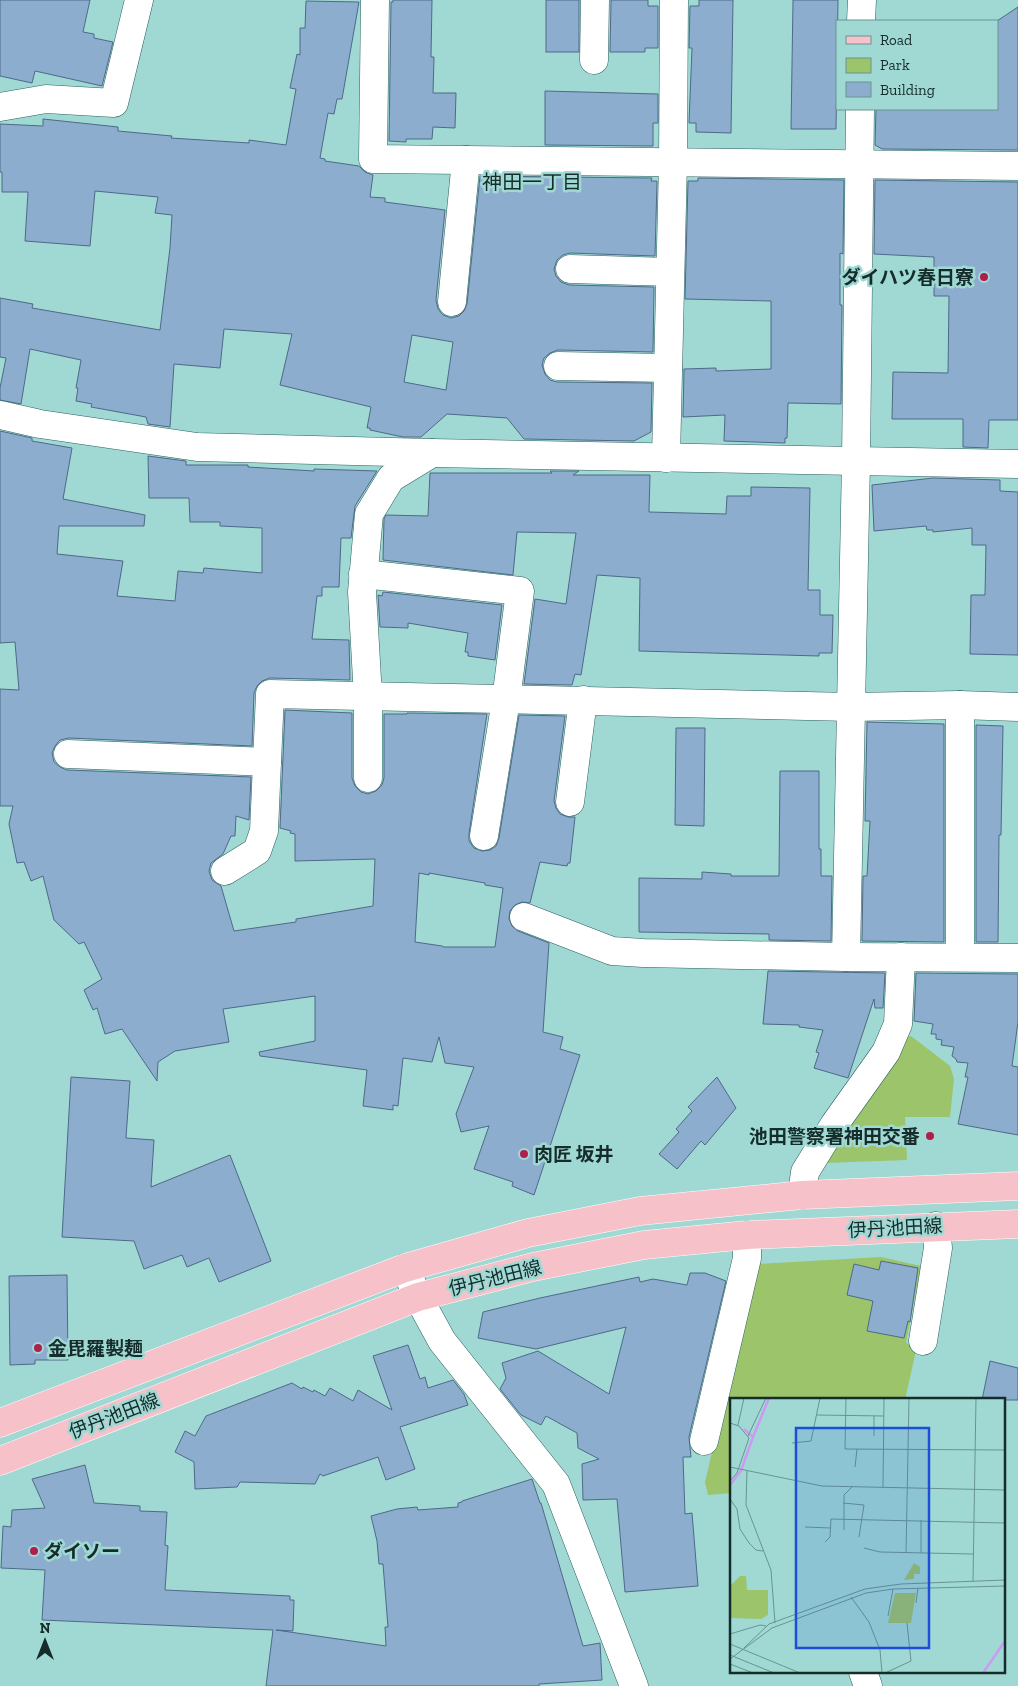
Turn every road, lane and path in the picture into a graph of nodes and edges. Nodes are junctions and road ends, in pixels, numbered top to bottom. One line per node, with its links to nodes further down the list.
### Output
1 (139, 0): 8 (street)
2 (375, 0): 10 (street)
3 (595, 0): 7 (street)
4 (674, 0): 11 (street)
5 (862, 0): 6 (street)
6 (861, 20)
7 (594, 60)
8 (0, 107)
9 (860, 110): 12 (street)
10 (466, 160): 11 (street); 16 (street)
11 (672, 162): 12 (street); 15 (street)
12 (859, 164): 13 (street); 22 (street)
13 (1018, 166)
14 (570, 269): 15 (street)
15 (670, 272): 18 (street)
16 (452, 302)
17 (558, 366): 18 (street)
18 (668, 368): 21 (street)
19 (0, 414): 20 (street)
20 (432, 453): 21 (street); 24 (street)
21 (666, 458): 22 (street)
22 (856, 461): 23 (street); 29 (street)
23 (1018, 464)
24 (363, 574): 25 (street); 26 (street)
25 (368, 698): 26 (street); 32 (street); 33 (street)
26 (506, 700): 27 (street); 35 (street)
27 (583, 700): 29 (street); 34 (street)
28 (960, 705): 29 (street); 30 (street); 40 (street)
29 (851, 707): 38 (street)
30 (1018, 707)
31 (68, 754): 32 (street)
32 (267, 762): 36 (street)
33 (368, 778)
34 (570, 802)
35 (484, 836)
36 (225, 871)
37 (524, 917): 38 (street)
38 (846, 957): 39 (street)
39 (901, 957): 40 (street); 43 (street)
40 (960, 957): 41 (street)
41 (1018, 958)
42 (1018, 1186): 43 (main road, 伊丹池田線)
43 (802, 1195): 47 (main road, 伊丹池田線)
44 (1018, 1224): 45 (main road, 伊丹池田線)
45 (936, 1226): 46 (main road, 伊丹池田線); 49 (street)
46 (747, 1235): 48 (main road, 伊丹池田線); 51 (street)
47 (406, 1268): 48 (street); 50 (main road, 伊丹池田線)
48 (418, 1297): 52 (main road, 伊丹池田線); 54 (street)
49 (923, 1341)
50 (0, 1423)
51 (704, 1441)
52 (0, 1460)
53 (864, 1674): 55 (street)
54 (634, 1686)
55 (868, 1686)

